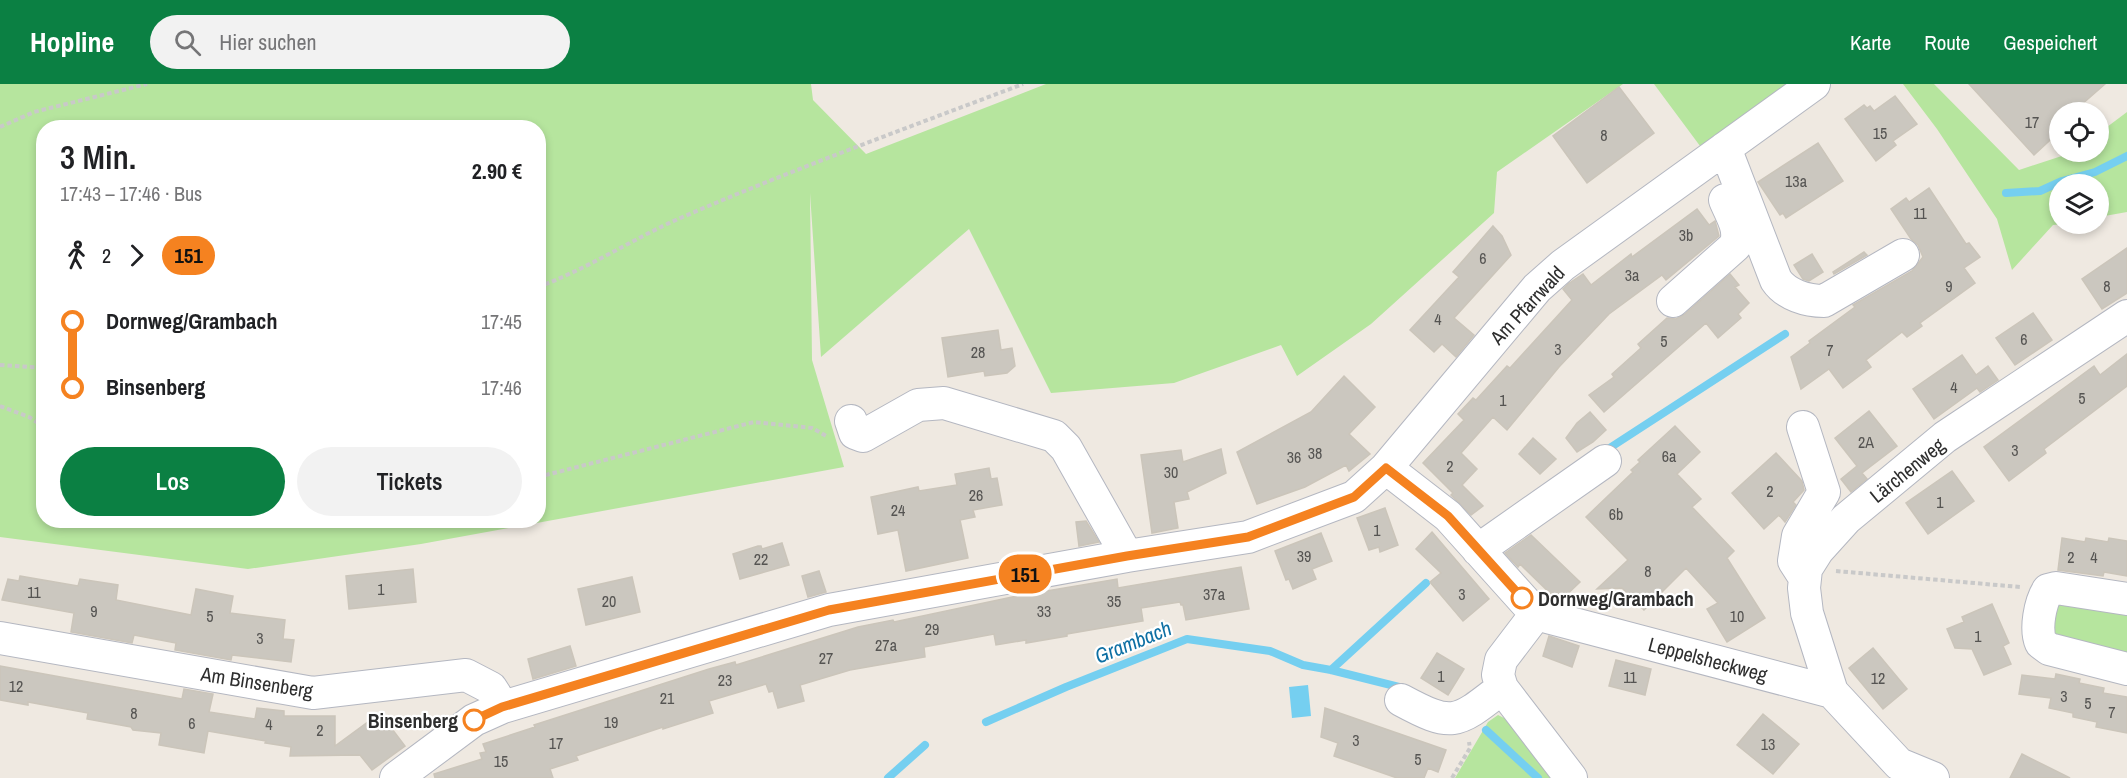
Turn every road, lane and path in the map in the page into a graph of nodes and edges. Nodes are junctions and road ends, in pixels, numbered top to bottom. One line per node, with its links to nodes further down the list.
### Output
1 (147, 84): 4 (path)
2 (1023, 84): 7 (path)
3 (1814, 84): 5 (street, Am Pfarrwald)
4 (0, 127)
5 (1716, 154): 6 (street); 8 (street); 18 (street, Am Pfarrwald)
6 (1903, 255)
7 (546, 284)
8 (1673, 301)
9 (2127, 316): 22 (street, Lärchenweg)
10 (0, 365): 11 (path)
11 (36, 367)
12 (0, 406): 14 (path)
13 (851, 421): 21 (street)
14 (36, 422)
15 (812, 428): 19 (path)
16 (1803, 428): 22 (street)
17 (1605, 461): 20 (street)
18 (1386, 468): 20 (street); 21 (street, Am Pfarrwald)
19 (546, 475)
20 (1478, 550): 25 (street)
21 (1127, 556): 31 (street, Am Pfarrwald)
22 (1805, 574): 23 (path); 29 (street)
23 (2048, 590): 24 (street); 27 (street)
24 (2127, 599)
25 (1536, 614): 28 (street); 29 (street, Leppelsheckweg)
26 (0, 638): 31 (street, Am Binsenberg)
27 (2127, 669)
28 (1502, 688): 30 (street); 36 (street)
29 (1832, 692): 33 (street)
30 (1401, 700)
31 (502, 707): 34 (street, Am Pfarrwald)
32 (1470, 748): 35 (path)
33 (1902, 771): 37 (street)
34 (396, 778)
35 (1452, 778)
36 (1571, 778)
37 (1933, 778)

